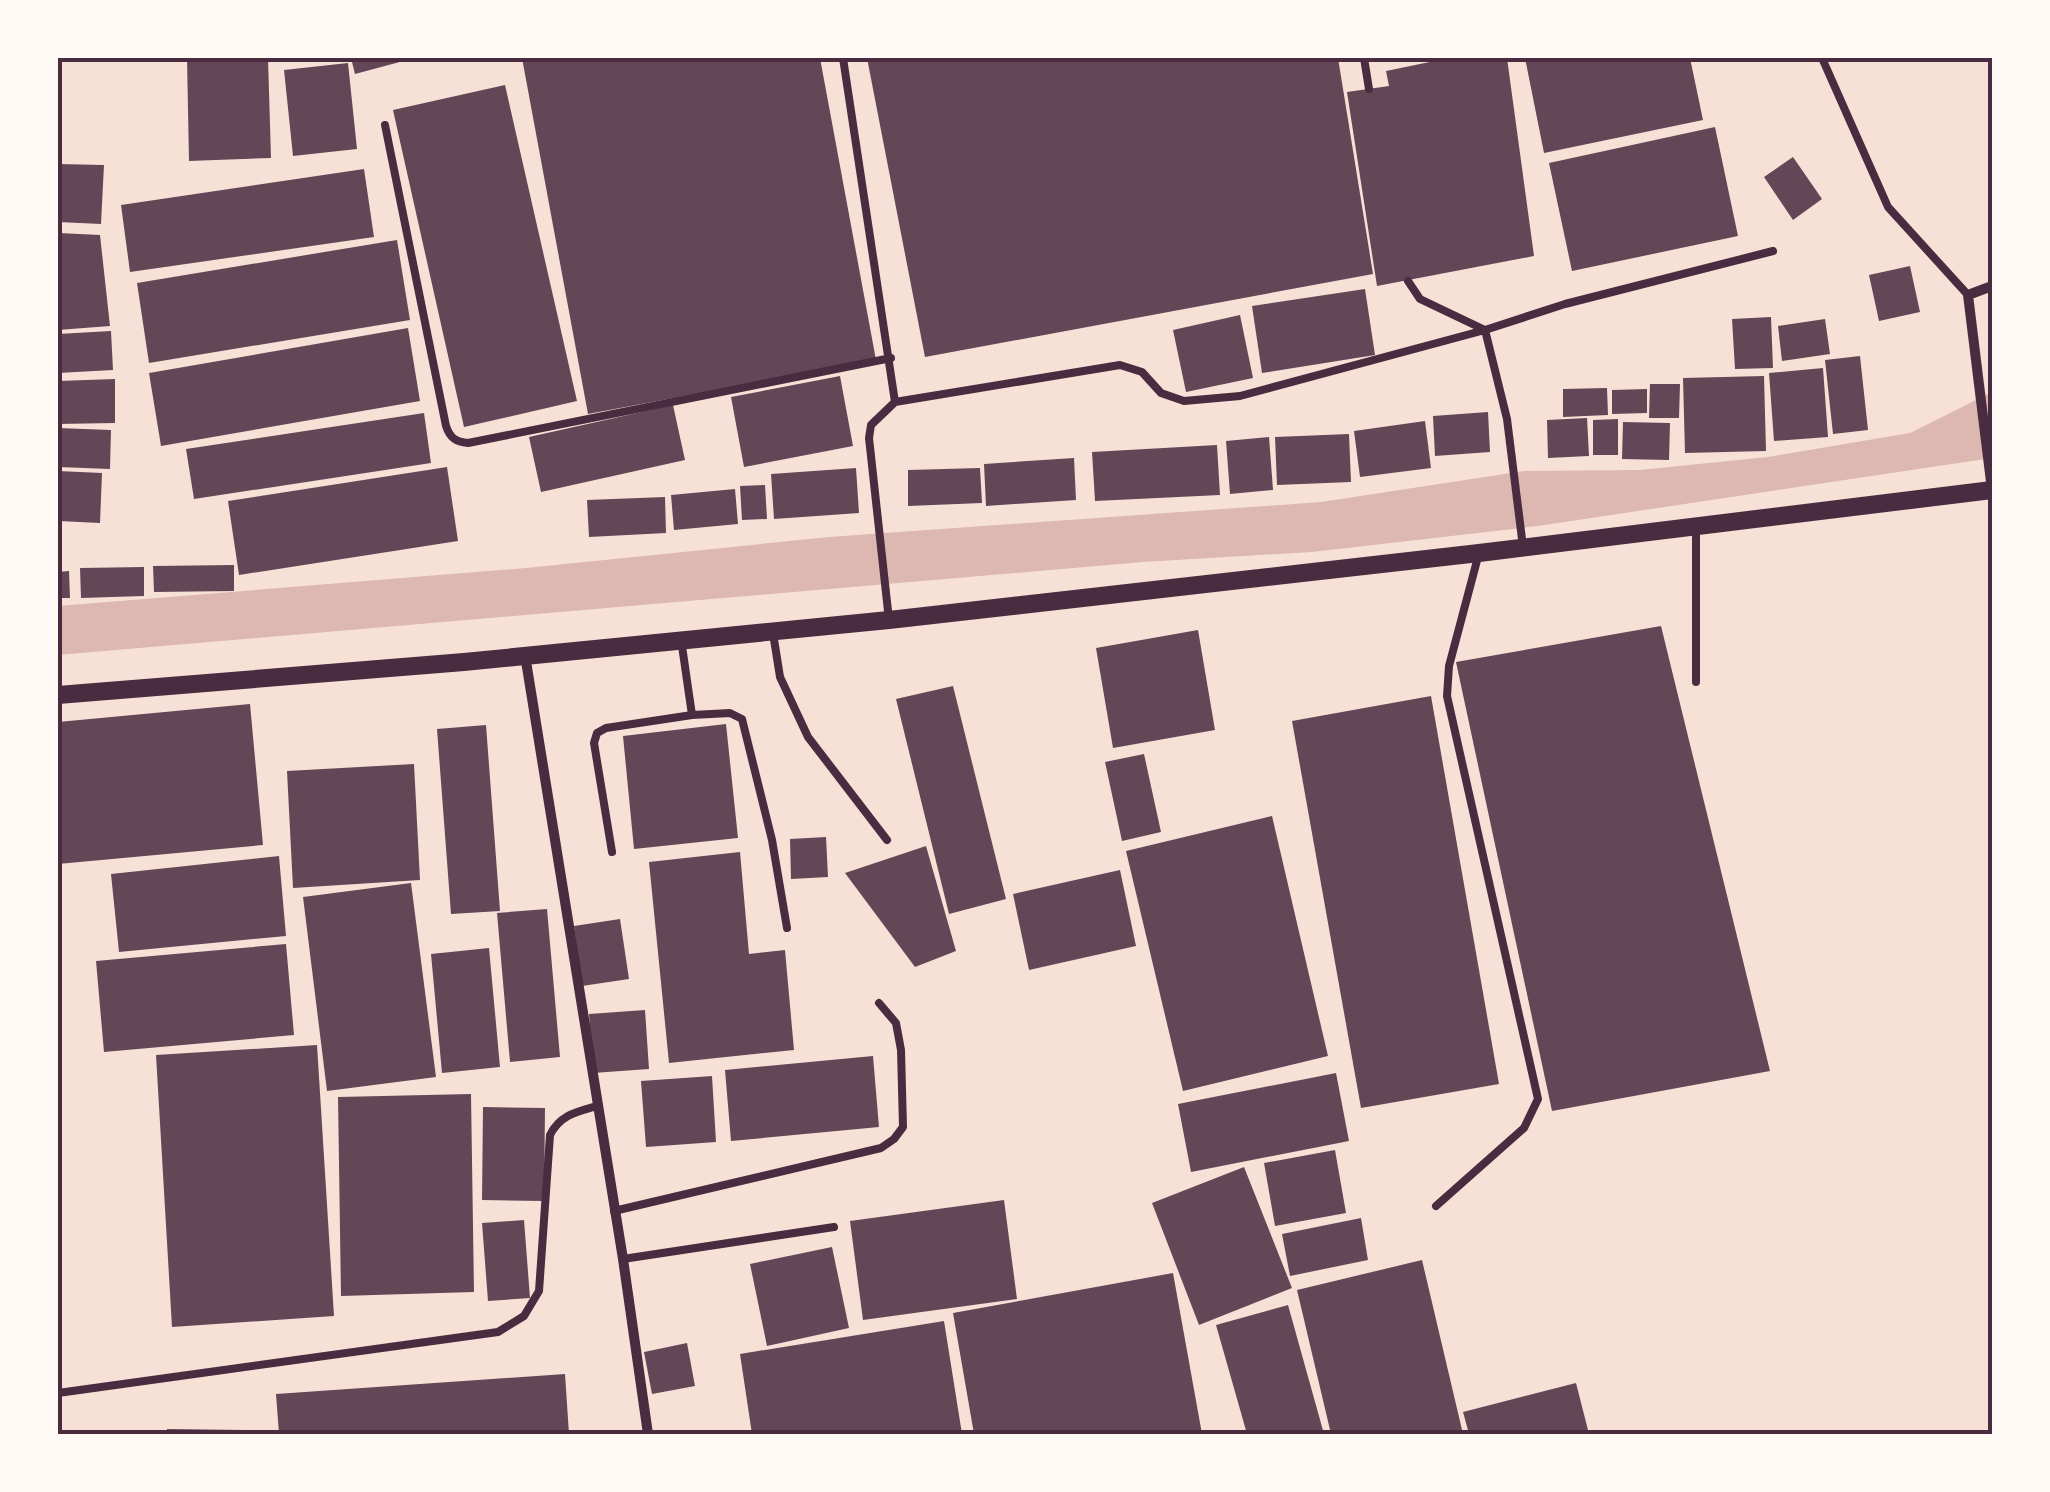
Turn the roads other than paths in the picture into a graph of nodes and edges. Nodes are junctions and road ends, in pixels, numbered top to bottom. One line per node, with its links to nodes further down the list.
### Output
1 (843, 58): 11 (lane)
2 (1364, 58): 4 (lane)
3 (1822, 58): 9 (lane)
4 (1370, 90)
5 (385, 126): 11 (lane)
6 (1772, 251): 10 (lane)
7 (1408, 281): 10 (lane)
8 (1992, 286): 9 (street)
9 (1968, 295): 13 (street)
10 (1486, 330): 12 (lane); 15 (lane)
11 (891, 358): 12 (lane)
12 (895, 402): 17 (lane)
13 (1992, 490): 14 (street)
14 (1696, 526): 15 (street); 21 (lane)
15 (1522, 538): 16 (street)
16 (1479, 553): 17 (street); 29 (lane)
17 (889, 620): 18 (street)
18 (773, 630): 19 (street); 24 (lane)
19 (682, 638): 20 (street); 23 (lane)
20 (524, 654): 22 (street); 28 (street)
21 (1696, 682)
22 (58, 694)
23 (692, 715): 25 (lane); 26 (lane)
24 (887, 840)
25 (612, 852)
26 (787, 928)
27 (879, 1004): 30 (lane)
28 (597, 1106): 30 (street); 33 (lane)
29 (1436, 1206)
30 (614, 1211): 32 (street)
31 (834, 1228): 32 (lane)
32 (623, 1259): 34 (street)
33 (58, 1393)
34 (648, 1434)

